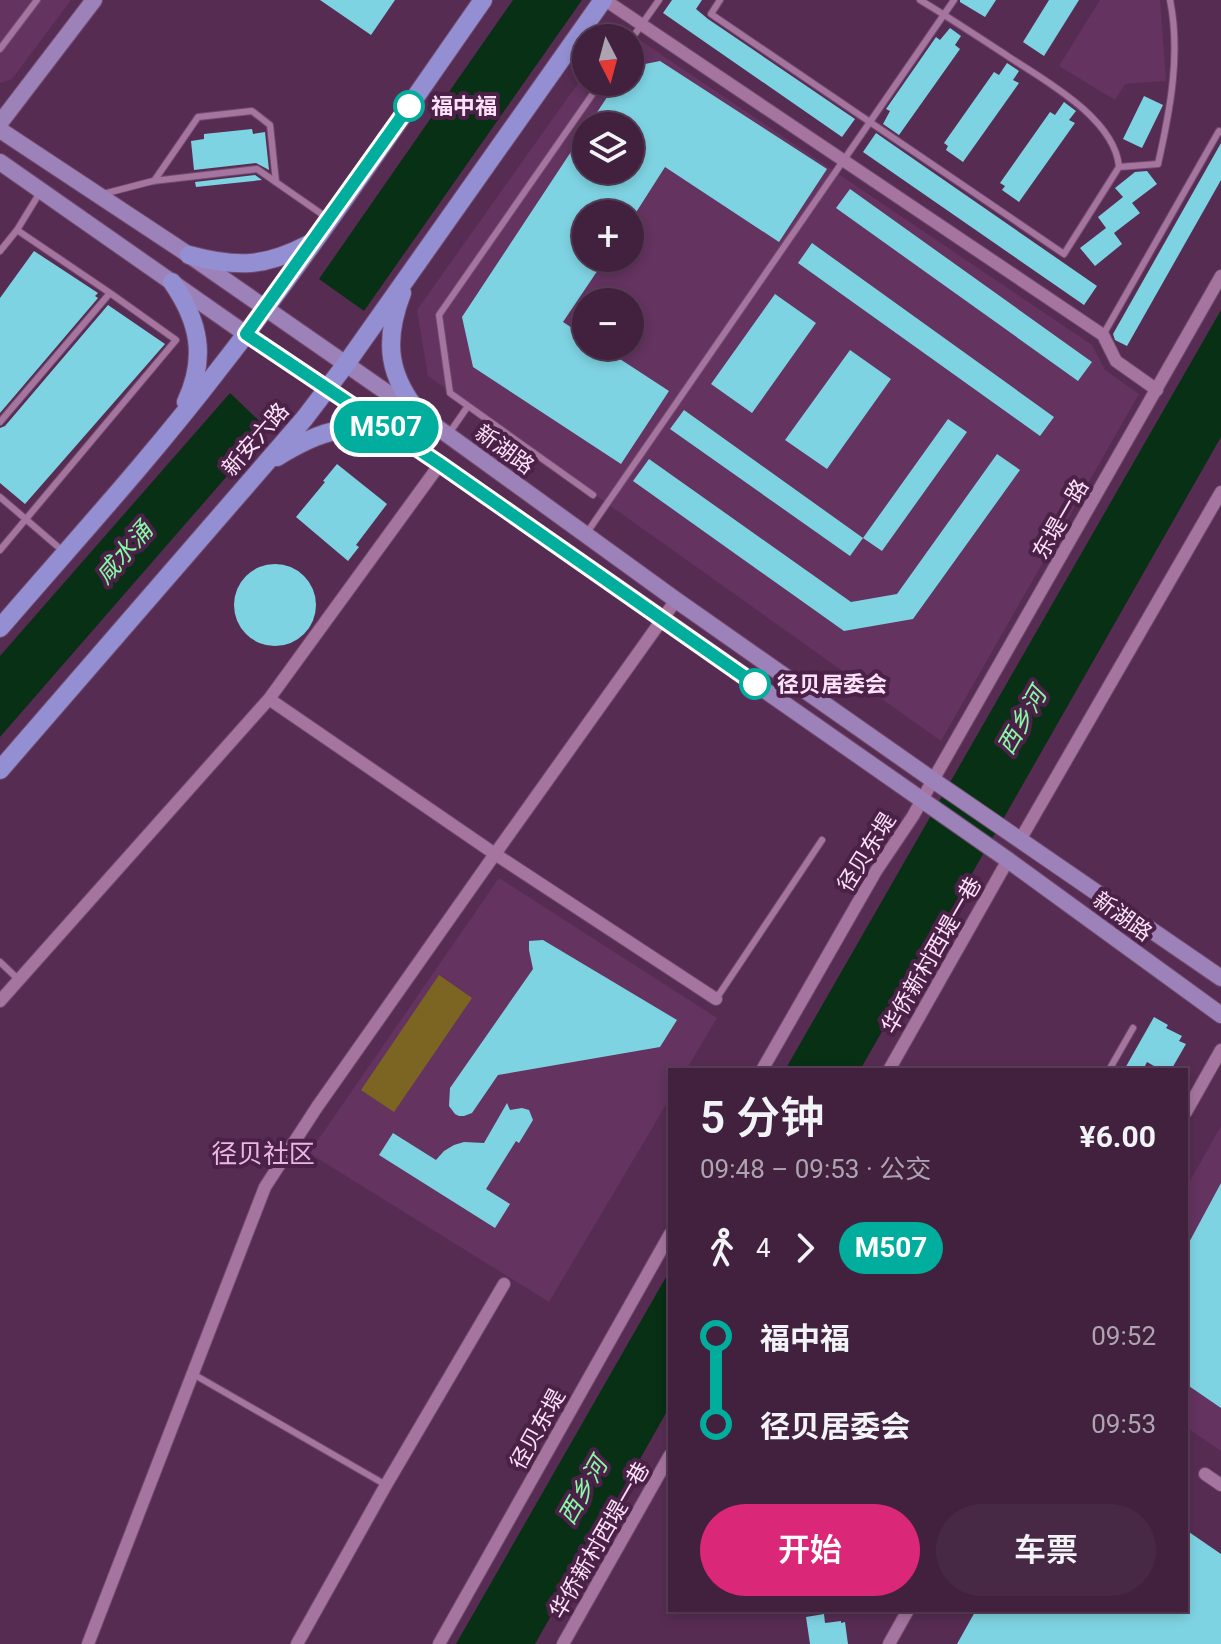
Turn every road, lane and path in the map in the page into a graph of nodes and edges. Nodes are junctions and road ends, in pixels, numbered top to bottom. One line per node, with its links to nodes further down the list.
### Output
1 (37, 0): 13 (lane)
2 (94, 0): 16 (main road)
3 (483, 0): 26 (main road)
4 (604, 0): 11 (street); 31 (main road, 新安六路)
5 (659, 0): 11 (lane)
6 (720, 0): 15 (lane)
7 (920, 0): 10 (lane)
8 (954, 0): 10 (lane)
9 (1170, 0): 21 (lane)
10 (944, 15): 15 (lane); 21 (lane)
11 (642, 24)
12 (644, 25): 19 (street)
13 (0, 49)
14 (591, 96): 41 (lane)
15 (869, 122): 19 (lane); 21 (lane)
16 (0, 123)
17 (0, 130): 25 (main road, 新湖路)
18 (1221, 132): 37 (lane)
19 (843, 160): 37 (street); 53 (lane)
20 (0, 162): 24 (main road)
21 (1119, 167)
22 (153, 181): 23 (lane); 23 (lane); 25 (lane)
23 (276, 182): 26 (lane)
24 (41, 191): 27 (lane); 33 (main road)
25 (100, 195): 30 (main road, 新湖路)
26 (329, 219): 28 (main road)
27 (17, 230): 29 (lane); 34 (lane)
28 (312, 243): 30 (main road); 35 (main road)
29 (0, 251)
30 (189, 255): 35 (main road, 新湖路)
31 (412, 269): 38 (main road, 新安六路); 42 (main road)
32 (1221, 276): 40 (street, 东堤一路)
33 (172, 282): 36 (main road); 44 (main road)
34 (110, 293): 43 (lane); 52 (lane)
35 (266, 308): 36 (main road); 38 (main road, 新湖路)
36 (246, 334): 39 (main road); 44 (main road)
37 (1103, 335): 40 (street)
38 (346, 364): 39 (main road, 新安六路); 42 (main road, 新湖路)
39 (327, 389): 46 (main road); 48 (main road, 新安六路)
40 (1157, 390): 61 (street, 东堤一路)
41 (468, 406): 45 (lane); 50 (lane)
42 (422, 417): 45 (main road, 新湖路)
43 (0, 422)
44 (175, 426): 55 (main road)
45 (448, 435): 53 (main road, 新湖路)
46 (402, 438): 47 (main road); 48 (main road)
47 (440, 464): 57 (main road); 59 (street)
48 (265, 465): 60 (main road, 新安六路)
49 (1221, 492): 63 (street)
50 (593, 495)
51 (0, 497): 52 (lane)
52 (25, 519): 54 (lane); 55 (lane)
53 (585, 535): 56 (main road, 新湖路)
54 (0, 550)
55 (65, 553): 58 (main road)
56 (676, 600): 57 (street); 61 (main road, 新湖路)
57 (663, 619): 62 (main road); 65 (street)
58 (0, 628)
59 (269, 699): 65 (street); 69 (street)
60 (0, 770)
61 (937, 783): 62 (street, 径贝东堤); 63 (main road, 新湖路)
62 (925, 803): 66 (main road, 新湖路); 75 (street, 径贝东堤)
63 (1015, 836): 68 (main road, 新湖路)
64 (822, 840): 70 (lane)
65 (495, 854): 70 (street); 81 (street)
66 (1003, 857): 72 (main road, 新湖路); 76 (street, 华侨新村西堤一巷)
67 (0, 962): 69 (lane)
68 (1221, 978)
69 (19, 980): 71 (street)
70 (716, 999)
71 (0, 1001)
72 (1221, 1015)
73 (1133, 1028): 77 (lane)
74 (1221, 1050): 78 (street)
75 (763, 1068)
76 (890, 1068)
77 (1110, 1068)
78 (1188, 1108)
79 (668, 1238): 89 (street, 径贝东堤)
80 (504, 1284): 84 (street)
81 (193, 1374): 84 (lane); 87 (street)
82 (668, 1459): 90 (street, 华侨新村西堤一巷)
83 (1205, 1474): 85 (street)
84 (386, 1485): 88 (street)
85 (1221, 1485)
86 (907, 1612): 91 (street)
87 (88, 1644)
88 (297, 1644)
89 (439, 1644)
90 (563, 1644)
91 (889, 1644)

